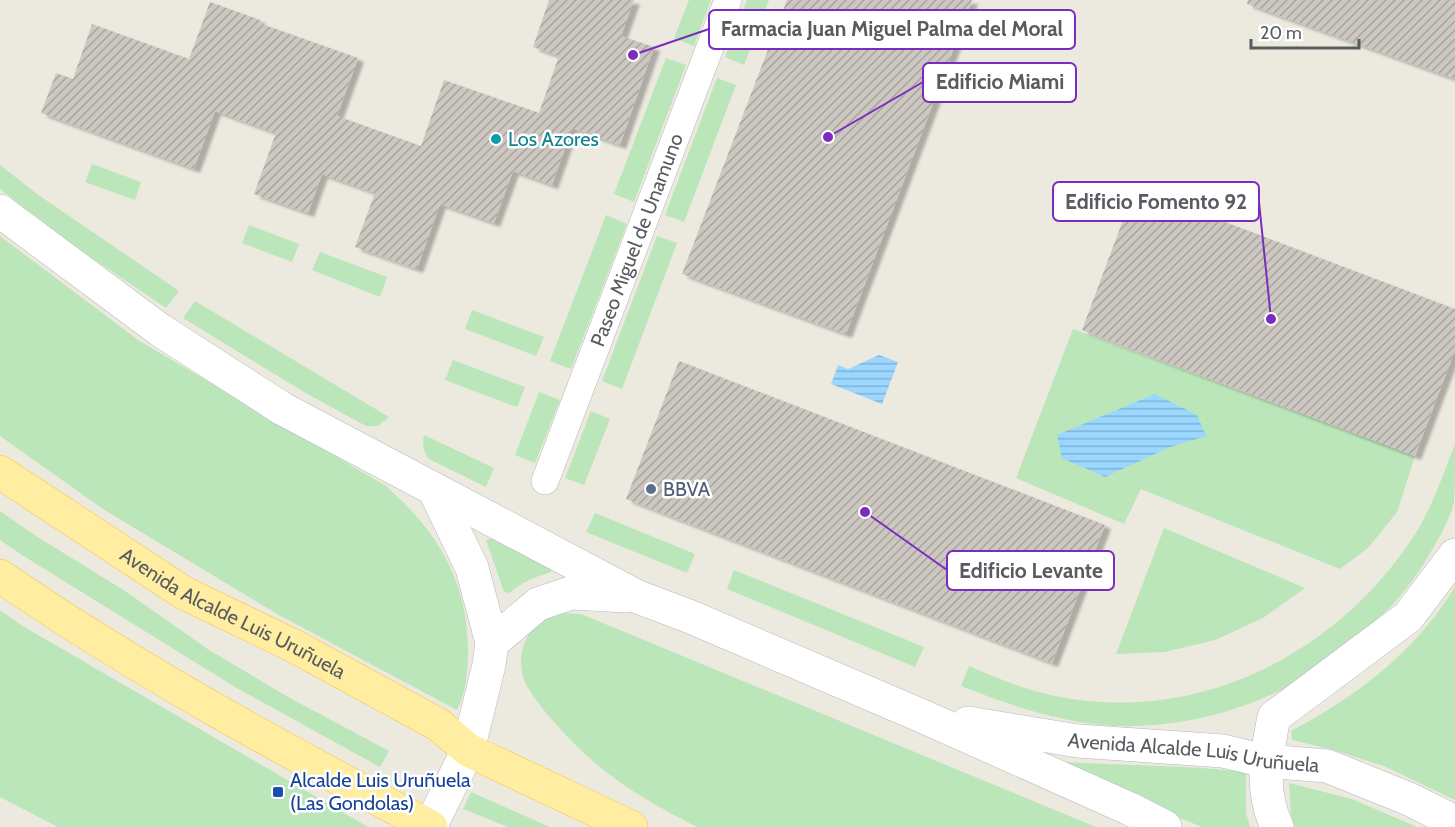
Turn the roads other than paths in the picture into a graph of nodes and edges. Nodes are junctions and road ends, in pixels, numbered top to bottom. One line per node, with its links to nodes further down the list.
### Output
1 (728, 0): 4 (street, Paseo Miguel de Unamuno)
2 (0, 211): 5 (street, Avenida Alcalde Luis Uruñuela)
3 (0, 472): 11 (main road, Avenida Alcalde Luis Uruñuela)
4 (545, 481)
5 (434, 489): 8 (street, Avenida Alcalde Luis Uruñuela); 9 (street)
6 (1455, 555): 12 (street)
7 (0, 576): 14 (main road)
8 (638, 597): 9 (street, Avenida Alcalde Luis Uruñuela); 10 (street, Avenida Alcalde Luis Uruñuela)
9 (492, 643): 11 (street)
10 (922, 716): 12 (street, Avenida Alcalde Luis Uruñuela); 16 (street, Avenida Alcalde Luis Uruñuela)
11 (468, 750): 14 (street); 15 (main road, Avenida Alcalde Luis Uruñuela)
12 (1265, 761): 13 (street, Avenida Alcalde Luis Uruñuela); 17 (street)
13 (1455, 822)
14 (430, 827)
15 (632, 827)
16 (1165, 827)
17 (1277, 827)

